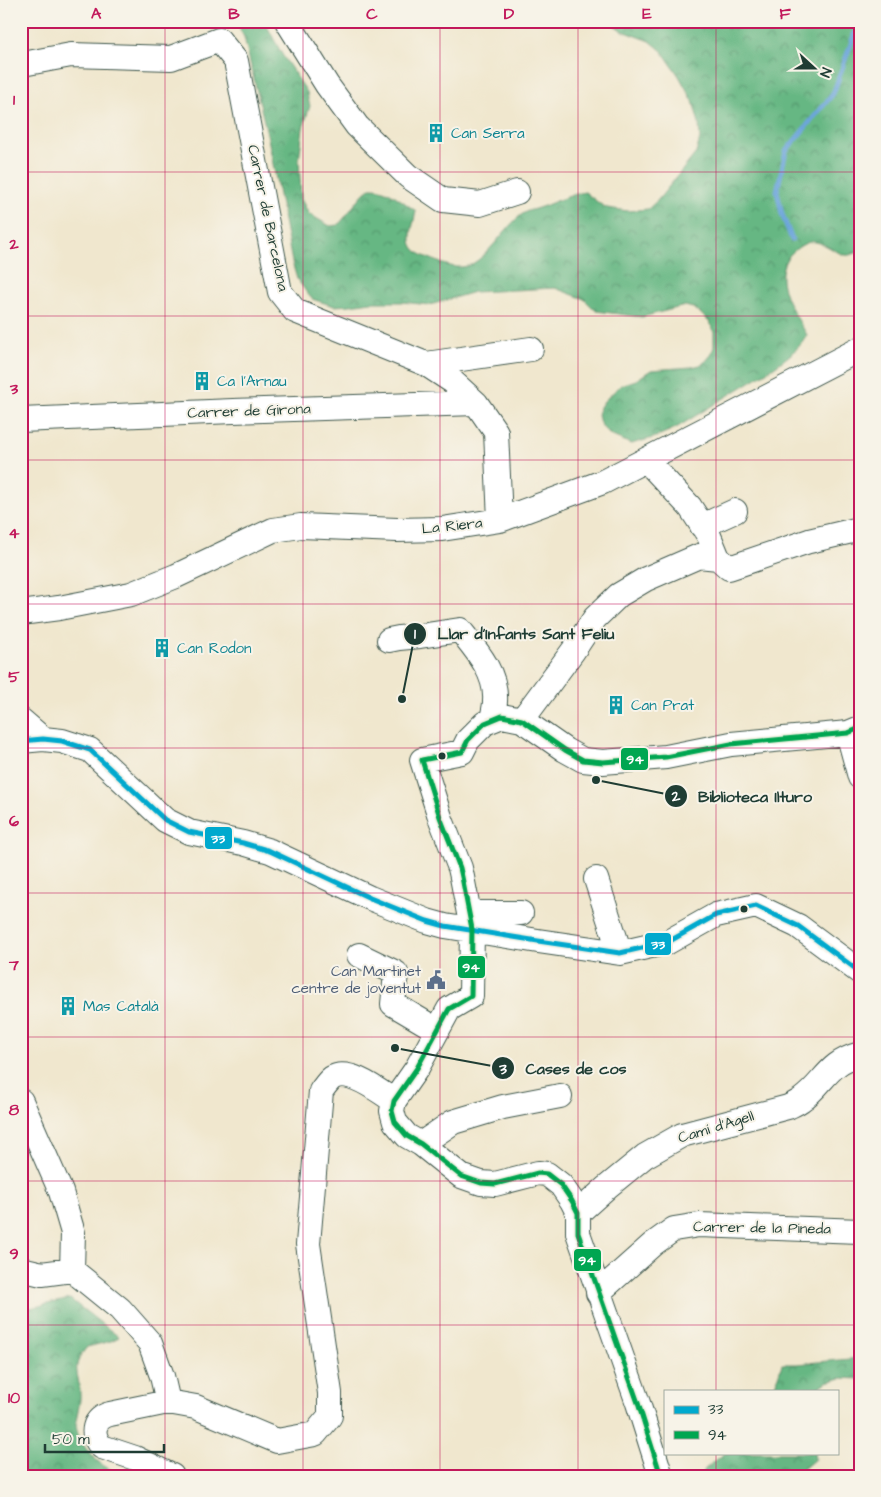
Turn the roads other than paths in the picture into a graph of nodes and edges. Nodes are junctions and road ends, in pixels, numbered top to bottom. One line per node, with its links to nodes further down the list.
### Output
1 (287, 21): 4 (street)
2 (220, 30): 3 (street); 7 (street, Carrer de Barcelona)
3 (21, 63)
4 (517, 192)
5 (531, 348): 7 (street)
6 (860, 349): 10 (street, La Riera)
7 (426, 364): 8 (street, Carrer de Barcelona)
8 (476, 403): 9 (street, Carrer de Girona); 12 (street, Carrer de Barcelona)
9 (21, 420)
10 (647, 461): 12 (street, La Riera); 13 (street)
11 (736, 511): 13 (street)
12 (500, 520): 16 (street, La Riera)
13 (702, 526): 15 (street)
14 (860, 529): 15 (street)
15 (718, 558): 20 (street)
16 (21, 613)
17 (389, 640): 19 (street)
18 (21, 720): 22 (street)
19 (492, 720): 20 (street); 26 (street)
20 (522, 720): 21 (street)
21 (854, 731): 23 (street)
22 (32, 740): 26 (street)
23 (860, 777)
24 (596, 879): 27 (street)
25 (521, 913): 26 (street)
26 (471, 921): 27 (street); 30 (street)
27 (620, 953): 29 (street)
28 (359, 955): 30 (street)
29 (860, 972)
30 (437, 1030): 34 (street)
31 (860, 1054): 36 (street, Camí d'Agell)
32 (560, 1096): 35 (street)
33 (21, 1101): 39 (street)
34 (394, 1101): 35 (street); 41 (street)
35 (421, 1144): 36 (street)
36 (578, 1213): 40 (street)
37 (860, 1230): 40 (street, Carrer de la Pineda)
38 (21, 1269): 39 (street)
39 (72, 1270): 41 (street)
40 (596, 1283): 43 (street)
41 (168, 1402): 42 (street)
42 (172, 1476)
43 (661, 1476)

